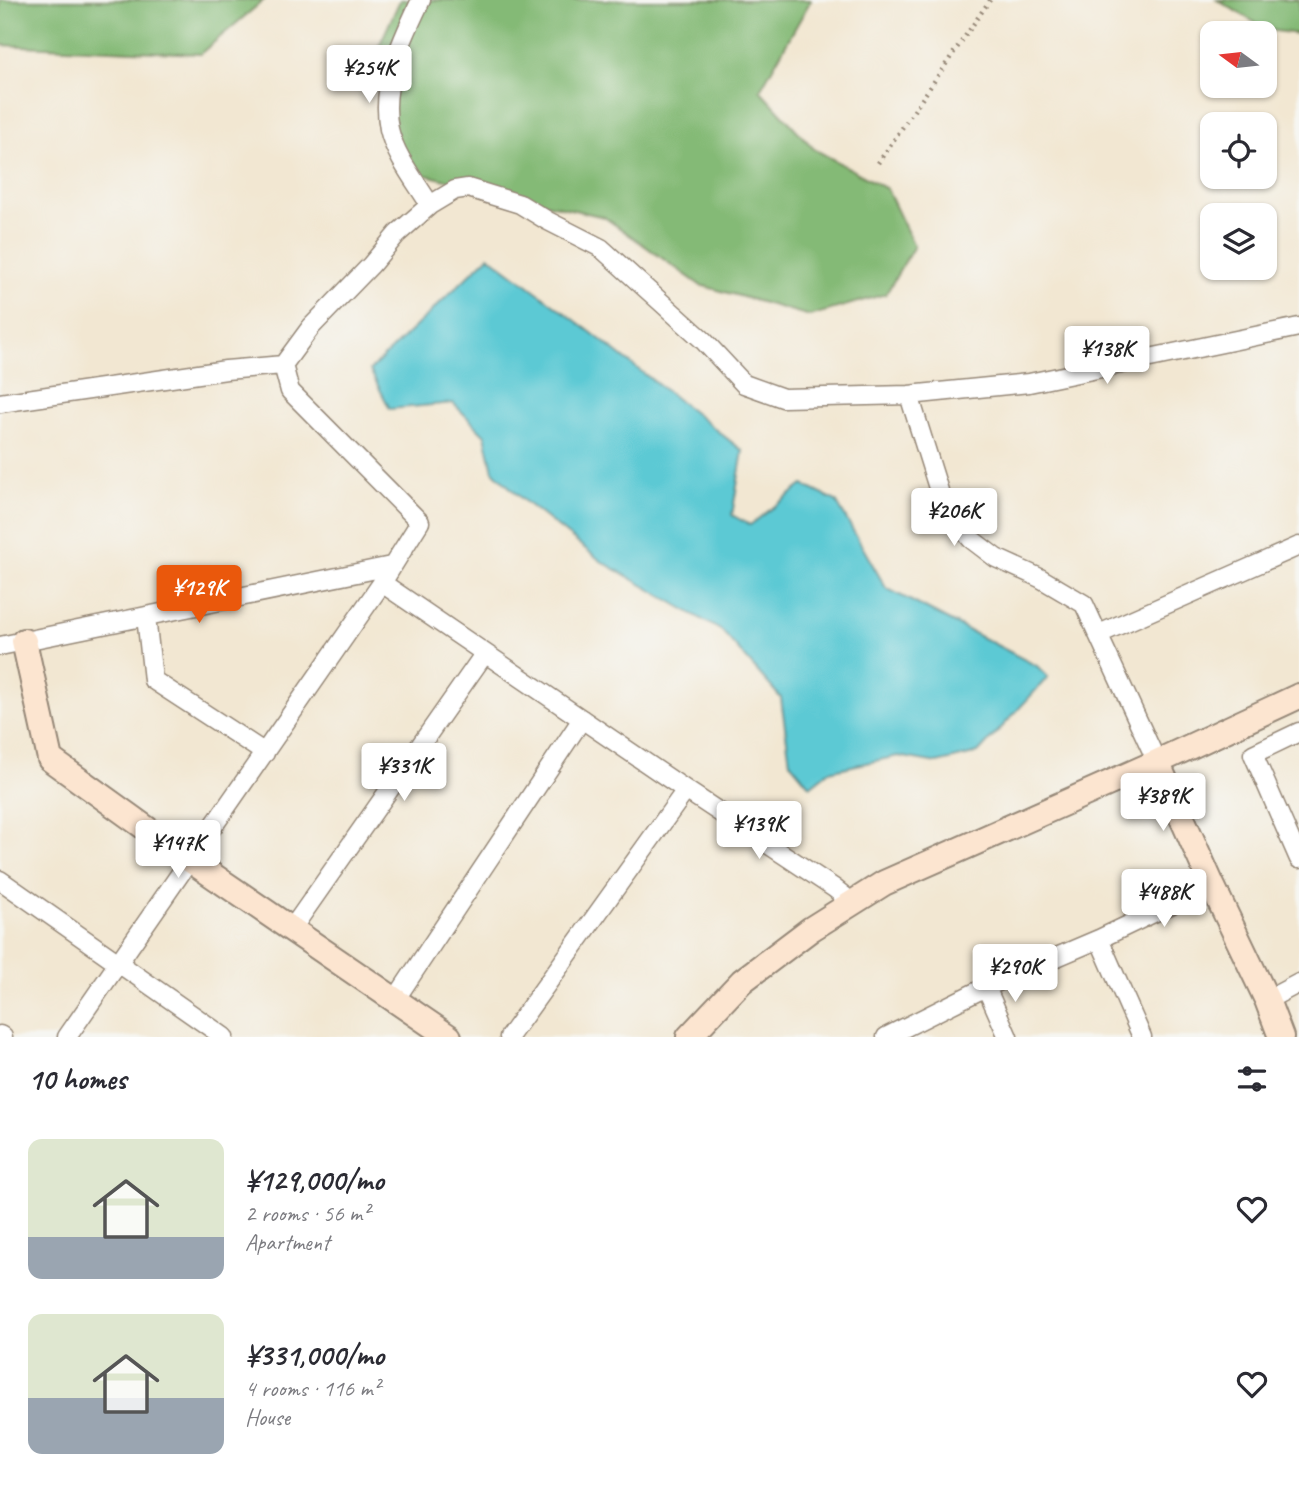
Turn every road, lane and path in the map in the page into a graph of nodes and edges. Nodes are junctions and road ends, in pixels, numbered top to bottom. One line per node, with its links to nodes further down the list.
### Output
1 (421, 0): 4 (street)
2 (990, 0): 3 (path)
3 (878, 163)
4 (430, 205): 6 (street); 7 (street)
5 (1298, 333): 7 (street)
6 (283, 365): 8 (street); 10 (street)
7 (909, 395): 13 (street)
8 (0, 403)
9 (1299, 546): 13 (street)
10 (391, 566): 11 (street); 12 (street)
11 (382, 583): 15 (street); 19 (street)
12 (146, 617): 14 (street); 19 (street)
13 (1099, 634): 20 (street)
14 (12, 644): 23 (street)
15 (485, 653): 17 (street); 27 (street)
16 (1299, 696): 20 (street)
17 (582, 719): 21 (street); 32 (street)
18 (1299, 732): 22 (street)
19 (265, 753): 23 (street)
20 (1157, 762): 25 (street); 26 (street)
21 (686, 790): 26 (street); 37 (street)
22 (1299, 859)
23 (190, 860): 27 (street); 29 (street)
24 (0, 880): 29 (street)
25 (1212, 886): 28 (street); 33 (street)
26 (853, 903): 38 (street)
27 (291, 930): 32 (street)
28 (1099, 939): 31 (street); 41 (street)
29 (118, 964): 34 (street); 35 (street)
30 (1299, 983): 33 (street)
31 (986, 987): 39 (street); 40 (street)
32 (395, 1000): 36 (street)
33 (1267, 1000): 42 (street)
34 (220, 1036)
35 (67, 1037)
36 (449, 1037)
37 (509, 1037)
38 (689, 1037)
39 (886, 1037)
40 (1008, 1037)
41 (1142, 1037)
42 (1281, 1037)

